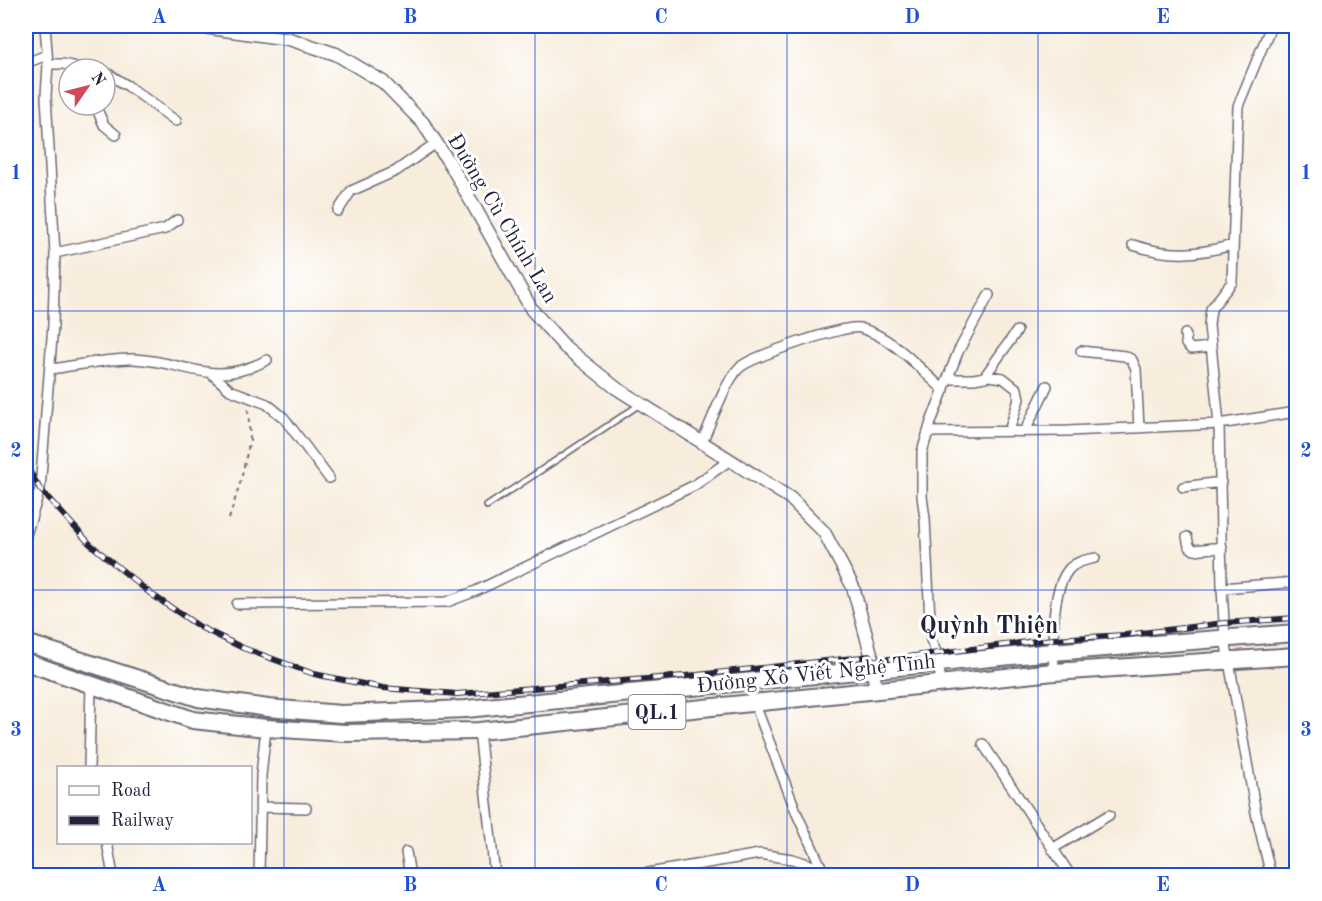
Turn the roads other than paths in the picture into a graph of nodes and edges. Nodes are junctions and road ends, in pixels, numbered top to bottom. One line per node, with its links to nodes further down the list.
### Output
1 (45, 26): 5 (street)
2 (196, 26): 4 (street, Đường Cù Chính Lan)
3 (1271, 26): 18 (street)
4 (235, 28): 14 (street, Đường Cù Chính Lan)
5 (48, 60): 6 (street); 7 (street); 19 (street)
6 (57, 62)
7 (26, 63)
8 (117, 73): 9 (street)
9 (125, 73)
10 (117, 79): 12 (street)
11 (100, 117): 13 (street)
12 (176, 121)
13 (116, 135)
14 (436, 143): 15 (street); 32 (street, Đường Cù Chính Lan)
15 (338, 211)
16 (177, 220): 19 (street)
17 (1133, 245): 18 (street)
18 (1233, 245): 23 (street)
19 (55, 253): 26 (street)
20 (989, 294): 29 (street)
21 (1017, 332): 28 (street)
22 (1185, 334): 23 (street)
23 (1211, 347): 34 (street)
24 (1080, 351): 35 (street)
25 (267, 360): 27 (street)
26 (51, 369): 27 (street); 45 (street)
27 (212, 374): 41 (street)
28 (985, 376): 29 (street); 38 (street)
29 (949, 379): 31 (street)
30 (1047, 386): 36 (street)
31 (944, 390): 37 (street); 39 (street)
32 (641, 404): 39 (street, Đường Cù Chính Lan); 44 (lane)
33 (1296, 412): 34 (street)
34 (1219, 424): 35 (street); 42 (street)
35 (1139, 428): 36 (street)
36 (1025, 431): 38 (street)
37 (928, 432): 38 (street); 59 (street)
38 (1009, 432)
39 (702, 442): 40 (street, Đường Cù Chính Lan)
40 (730, 460): 51 (street); 60 (street, Đường Cù Chính Lan)
41 (329, 478)
42 (1221, 482): 43 (street); 47 (street)
43 (1183, 486)
44 (487, 506)
45 (26, 535)
46 (1187, 537): 47 (street)
47 (1222, 547): 50 (street)
48 (1095, 558): 55 (street)
49 (1296, 582): 50 (street)
50 (1222, 588): 53 (street)
51 (237, 604)
52 (1296, 633): 53 (highway, Đường Xô Viết Nghệ Tĩnh / QL.1)
53 (1225, 639): 55 (highway, Đường Xô Viết Nghệ Tĩnh / QL.1); 57 (street)
54 (26, 643): 60 (highway, Đường Xô Viết Nghệ Tĩnh / QL.1)
55 (1053, 652): 59 (highway, Đường Xô Viết Nghệ Tĩnh / QL.1); 61 (street)
56 (1296, 656): 57 (highway, Đường Xô Viết Nghệ Tĩnh / QL.1)
57 (1229, 661): 61 (highway, Đường Xô Viết Nghệ Tĩnh / QL.1); 83 (street)
58 (26, 663): 63 (highway, Đường Xô Viết Nghệ Tĩnh / QL.1)
59 (939, 663): 60 (highway, Đường Xô Viết Nghệ Tĩnh / QL.1); 62 (street)
60 (874, 670): 64 (street, Đường Cù Chính Lan)
61 (1054, 672): 62 (highway, Đường Xô Viết Nghệ Tĩnh / QL.1)
62 (941, 683): 64 (highway, Đường Xô Viết Nghệ Tĩnh / QL.1)
63 (91, 685): 66 (highway, Đường Xô Viết Nghệ Tĩnh / QL.1); 69 (street)
64 (875, 689): 65 (highway, Đường Xô Viết Nghệ Tĩnh / QL.1)
65 (754, 702): 67 (highway, Đường Xô Viết Nghệ Tĩnh / QL.1); 76 (street)
66 (266, 728): 67 (highway, Đường Xô Viết Nghệ Tĩnh / QL.1); 70 (street)
67 (478, 731): 80 (street)
68 (983, 744): 74 (street)
69 (88, 766)
70 (261, 807): 71 (street); 78 (street)
71 (306, 808)
72 (1109, 815): 74 (street)
73 (107, 844): 77 (street)
74 (1052, 849): 82 (street)
75 (406, 852): 79 (street)
76 (827, 874): 81 (street)
77 (112, 876)
78 (259, 876)
79 (410, 876)
80 (495, 876)
81 (631, 876)
82 (1071, 876)
83 (1270, 876)

